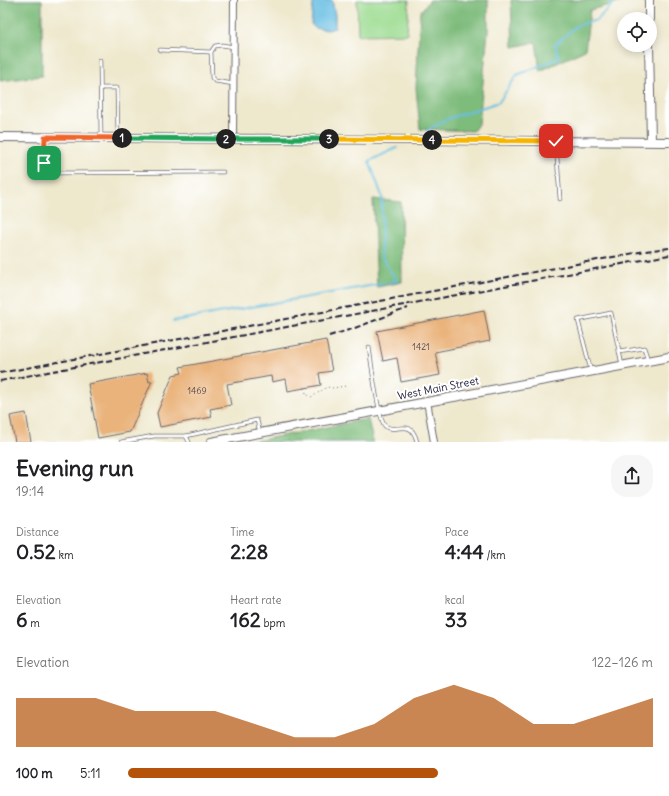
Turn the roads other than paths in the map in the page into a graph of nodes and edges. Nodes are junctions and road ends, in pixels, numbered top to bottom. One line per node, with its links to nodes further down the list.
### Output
1 (234, 0): 4 (street)
2 (650, 0): 3 (street)
3 (649, 12)
4 (234, 47): 6 (lane); 9 (street)
5 (160, 50): 6 (lane)
6 (211, 52): 9 (lane)
7 (649, 52): 17 (street)
8 (100, 61): 10 (lane)
9 (234, 84): 15 (street)
10 (100, 88): 13 (lane); 14 (lane)
11 (0, 137): 12 (street)
12 (45, 137): 13 (street); 19 (lane)
13 (100, 137): 14 (street)
14 (118, 138): 15 (street)
15 (233, 139): 16 (street)
16 (556, 141): 17 (street); 20 (lane)
17 (651, 141): 18 (street)
18 (669, 142)
19 (223, 172)
20 (560, 199)
21 (369, 347): 28 (lane)
22 (619, 352): 24 (lane); 25 (lane); 26 (lane)
23 (669, 357): 24 (street, West Main Street)
24 (648, 360): 25 (street, West Main Street)
25 (622, 365): 26 (street, West Main Street)
26 (591, 371): 27 (street, West Main Street)
27 (427, 401): 28 (street, West Main Street); 35 (street)
28 (379, 410): 29 (street, West Main Street); 34 (lane)
29 (260, 433): 30 (lane); 33 (street, West Main Street)
30 (186, 436): 31 (lane); 32 (lane)
31 (121, 442)
32 (189, 442)
33 (211, 442)
34 (417, 442)
35 (434, 442)

